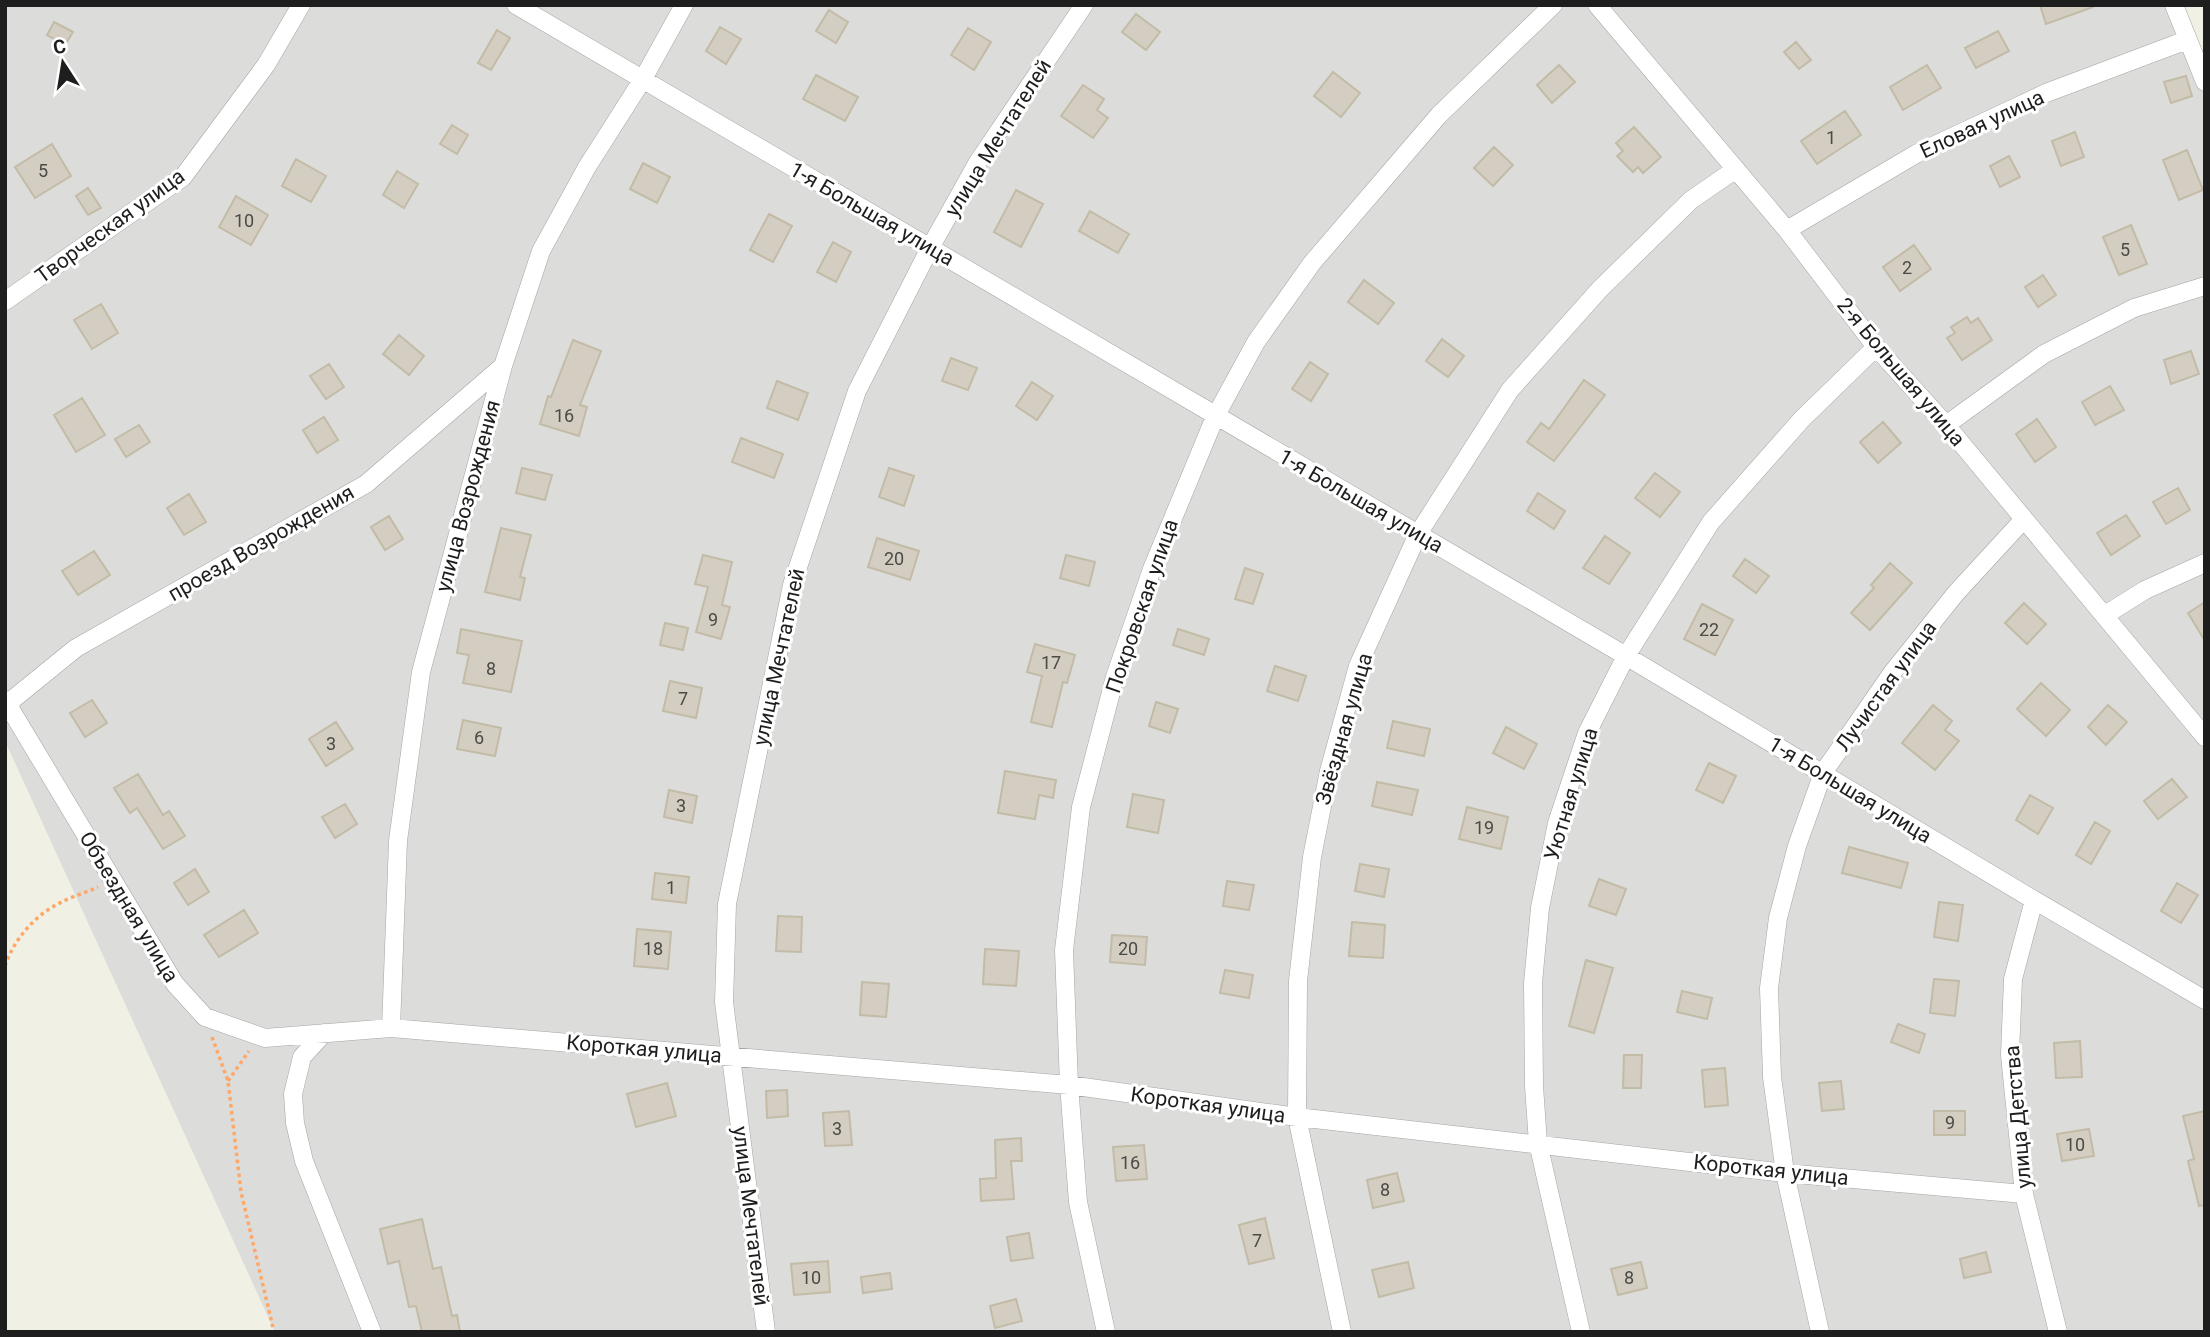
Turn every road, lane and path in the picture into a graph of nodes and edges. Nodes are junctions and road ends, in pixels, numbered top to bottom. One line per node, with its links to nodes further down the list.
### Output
1 (301, 5): 15 (street, Творческая улица)
2 (516, 5): 9 (street, 1-я Большая улица)
3 (684, 5): 9 (street, улица Возрождения)
4 (1084, 5): 13 (street, улица Мечтателей)
5 (1553, 5): 18 (street, Покровская улица)
6 (1597, 5): 11 (street, 2-я Большая улица)
7 (2174, 5): 8 (street)
8 (2187, 40): 10 (street); 12 (street, Еловая улица)
9 (643, 79): 13 (street, 1-я Большая улица); 17 (street, улица Возрождения)
10 (2205, 82)
11 (1736, 169): 12 (street, 2-я Большая улица); 21 (street, Звёздная улица)
12 (1787, 230): 16 (street, 2-я Большая улица)
13 (930, 248): 18 (street, 1-я Большая улица); 36 (street, улица Мечтателей)
14 (2205, 286): 19 (street)
15 (5, 300)
16 (1876, 347): 19 (street, 2-я Большая улица); 24 (street, Уютная улица)
17 (503, 366): 25 (street, проезд Возрождения); 33 (street, улица Возрождения)
18 (1215, 417): 21 (street, 1-я Большая улица); 38 (street, Покровская улица)
19 (1945, 425): 20 (street, 2-я Большая улица)
20 (2024, 519): 23 (street, 2-я Большая улица); 27 (street, Лучистая улица)
21 (1418, 534): 24 (street, 1-я Большая улица); 39 (street, Звёздная улица)
22 (2205, 563): 23 (street)
23 (2105, 615): 26 (street, 2-я Большая улица)
24 (1626, 656): 27 (street, 1-я Большая улица); 40 (street, Уютная улица)
25 (6, 702): 28 (street, Объездная улица)
26 (2205, 737)
27 (1823, 773): 29 (street, 1-я Большая улица); 41 (street, Лучистая улица)
28 (113, 880): 30 (path); 32 (street, Объездная улица)
29 (2034, 900): 31 (street, 1-я Большая улица); 42 (street, улица Детства)
30 (5, 966)
31 (2205, 1000)
32 (205, 1017): 35 (street, Объездная улица); 37 (path)
33 (391, 1028): 34 (street, Объездная улица); 36 (street, Короткая улица)
34 (324, 1033): 35 (street, Объездная улица); 44 (street)
35 (265, 1038): 37 (path)
36 (730, 1056): 38 (street, Короткая улица); 45 (street, улица Мечтателей)
37 (228, 1081): 43 (path)
38 (1069, 1086): 39 (street, Короткая улица); 46 (street, Покровская улица)
39 (1297, 1117): 40 (street, Короткая улица); 47 (street, Звёздная улица)
40 (1538, 1143): 41 (street, Короткая улица); 48 (street, Уютная улица)
41 (1785, 1173): 42 (street, Короткая улица); 49 (street, Лучистая улица)
42 (2024, 1194): 50 (street, улица Детства)
43 (274, 1332)
44 (372, 1332)
45 (766, 1332)
46 (1106, 1332)
47 (1342, 1332)
48 (1581, 1332)
49 (1819, 1332)
50 (2058, 1332)

